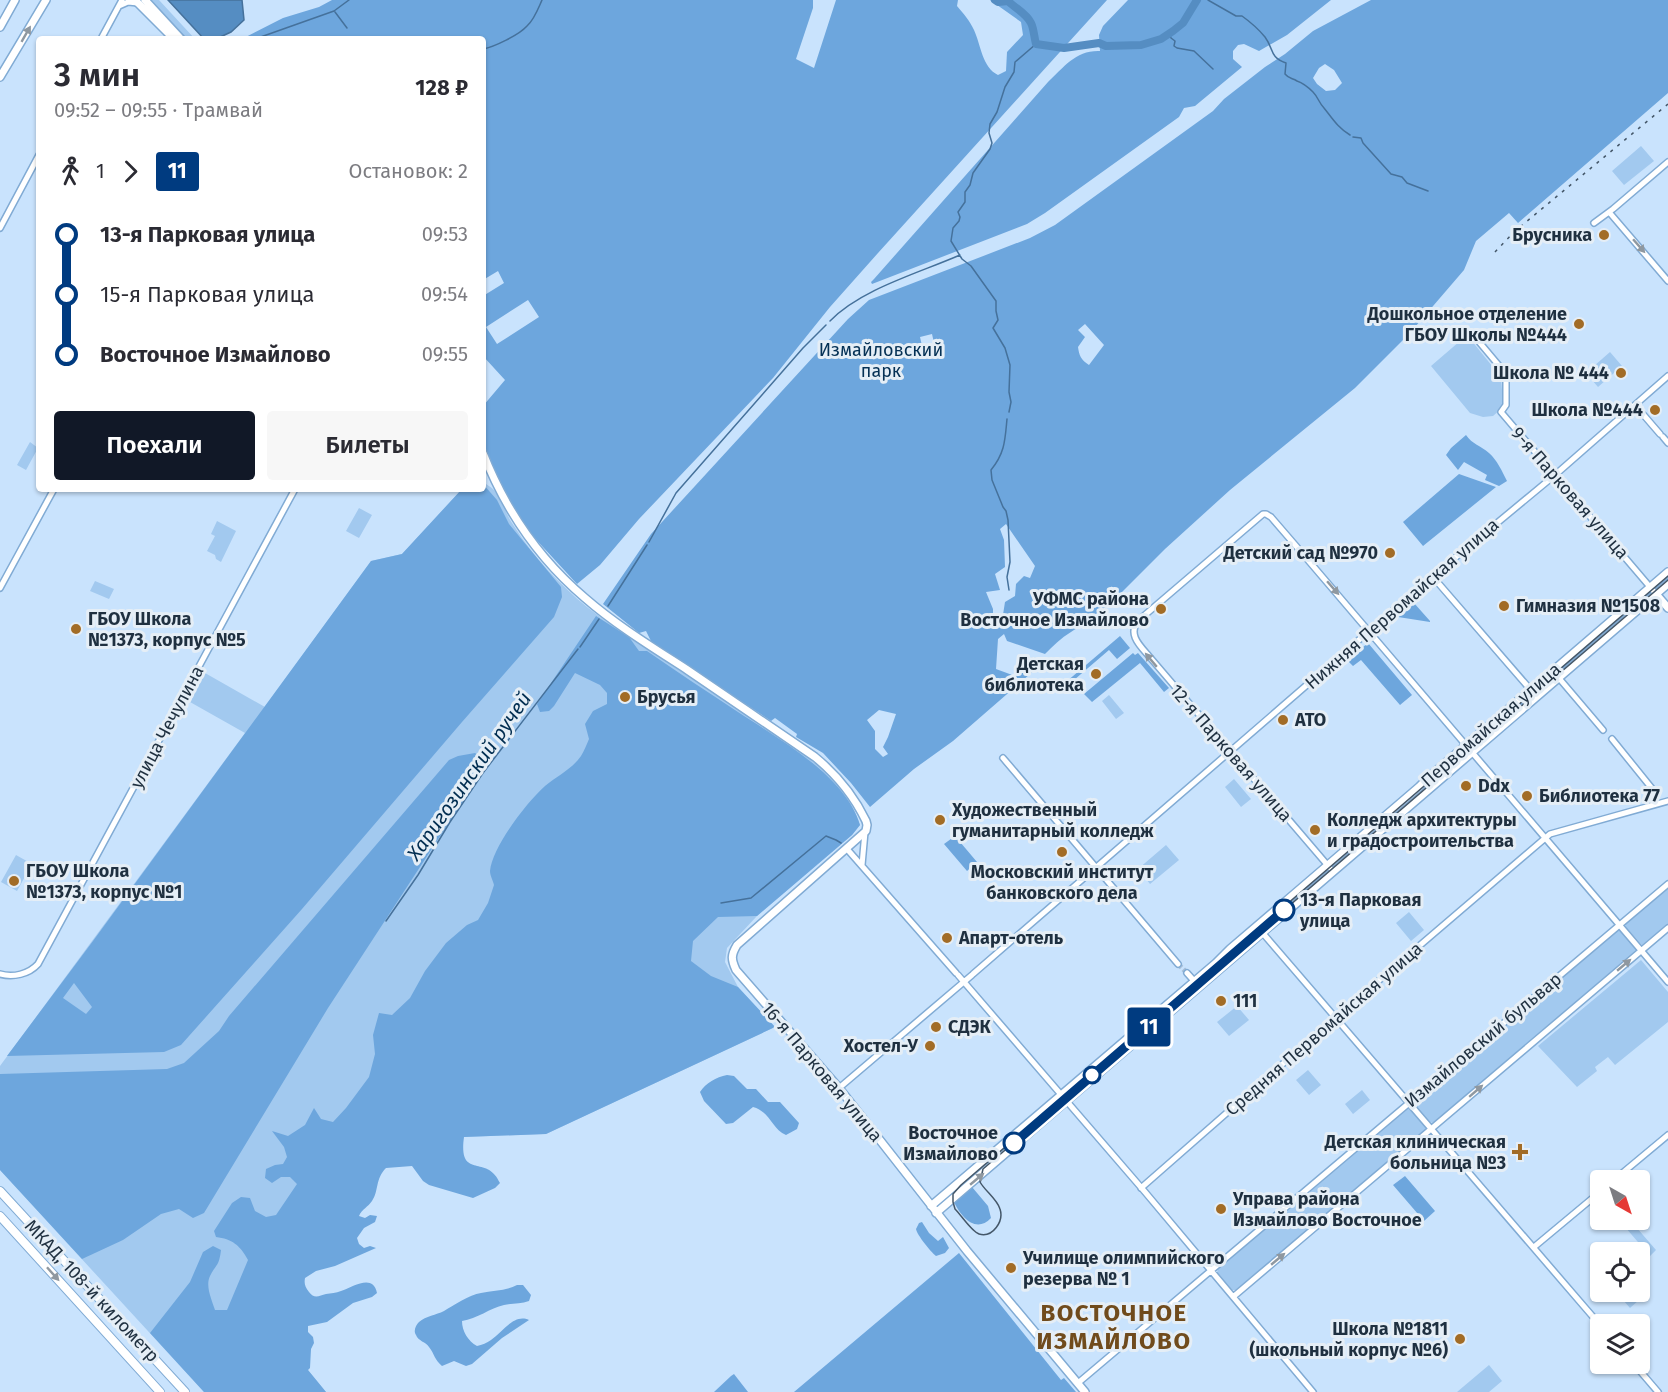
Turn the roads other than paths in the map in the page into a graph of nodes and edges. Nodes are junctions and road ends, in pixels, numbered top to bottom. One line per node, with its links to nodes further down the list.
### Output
1 (15, 0): 6 (main road)
2 (46, 0): 10 (main road, one-way to 2)
3 (122, 0): 5 (street)
4 (139, 1): 5 (street); 8 (main road); 9 (main road)
5 (118, 7): 7 (street)
6 (0, 27)
7 (103, 36)
8 (171, 36)
9 (177, 36)
10 (0, 78)
11 (36, 161): 15 (street)
12 (1668, 162): 13 (street)
13 (1609, 212): 14 (street); 16 (street, one-way to 16)
14 (1594, 223)
15 (0, 228)
16 (1668, 280)
17 (1480, 343): 22 (street, 9-я Парковая улица)
18 (1668, 376): 19 (street, Нижняя Первомайская улица)
19 (1635, 405): 20 (street); 22 (street, Нижняя Первомайская улица)
20 (1668, 443)
21 (486, 460): 43 (main road)
22 (1555, 475): 26 (street, Нижняя Первомайская улица); 28 (street, 9-я Парковая улица)
23 (52, 492): 29 (street)
24 (293, 492): 57 (street, улица Чечулина)
25 (1668, 572): 28 (main road, Первомайская улица)
26 (1433, 577): 32 (street, Нижняя Первомайская улица); 34 (street)
27 (1668, 584): 30 (main road, Первомайская улица)
28 (1650, 587): 30 (street, 9-я Парковая улица); 34 (main road, Первомайская улица)
29 (0, 588)
30 (1656, 594): 31 (main road, 9-я Парковая улица); 33 (main road, Первомайская улица)
31 (1668, 608)
32 (1370, 631): 37 (street); 38 (street, Нижняя Первомайская улица); 38 (street, 12-я Парковая улица, one-way to 32)
33 (1558, 677): 34 (main road, Первомайская улица); 35 (street)
34 (1533, 693): 37 (main road, Первомайская улица); 39 (main road, Первомайская улица)
35 (1603, 730)
36 (1612, 739): 42 (street)
37 (1467, 744): 39 (street); 48 (main road, Первомайская улица)
38 (1231, 751): 47 (street, Нижняя Первомайская улица); 48 (street, 12-я Парковая улица)
39 (1473, 751): 44 (street); 48 (main road, Первомайская улица)
40 (1003, 758): 47 (street)
41 (1668, 801): 42 (street, Средняя Первомайская улица)
42 (1655, 804): 44 (street, Средняя Первомайская улица)
43 (865, 832): 45 (main road); 46 (street)
44 (1546, 837): 50 (street); 61 (street, Средняя Первомайская улица)
45 (847, 849): 46 (street); 62 (main road, 16-я Парковая улица)
46 (862, 865): 58 (street)
47 (1096, 868): 55 (street); 58 (street, Нижняя Первомайская улица)
48 (1330, 869): 51 (main road, Первомайская улица); 53 (main road, Первомайская улица)
49 (1668, 884): 50 (street, Измайловский бульвар)
50 (1620, 924): 54 (street); 65 (street, Измайловский бульвар)
51 (1257, 927): 53 (street); 60 (main road, Первомайская улица)
52 (1668, 928): 54 (street, Измайловский бульвар)
53 (1262, 933): 60 (main road, Первомайская улица); 61 (street)
54 (1641, 950): 59 (street); 66 (street, Измайловский бульвар, one-way to 54)
55 (1178, 964)
56 (1187, 973): 60 (street)
57 (0, 974)
58 (964, 982): 62 (street, Нижняя Первомайская улица); 63 (street)
59 (1668, 982)
60 (1197, 984): 63 (main road, Первомайская улица); 64 (main road, Первомайская улица)
61 (1335, 1018): 65 (street); 69 (street, Средняя Первомайская улица)
62 (839, 1089): 72 (main road, 16-я Парковая улица)
63 (1060, 1095): 64 (street); 72 (main road, Первомайская улица)
64 (1066, 1102): 69 (street); 72 (main road, Первомайская улица, one-way to 64)
65 (1410, 1103): 66 (street); 75 (street, Измайловский бульвар)
66 (1432, 1129): 74 (street); 76 (street, Измайловский бульвар, one-way to 66)
67 (1668, 1135): 68 (street)
68 (1626, 1170)
69 (1141, 1188): 75 (street)
70 (0, 1191): 81 (highway, МКАД, 108-й километр)
71 (1590, 1200): 74 (street)
72 (934, 1210): 79 (main road, 16-я Парковая улица)
73 (0, 1216): 80 (highway, МКАД, 108-й километр, one-way to 80)
74 (1534, 1247): 77 (street)
75 (1211, 1271): 76 (street); 79 (street, Измайловский бульвар)
76 (1233, 1297): 83 (street)
77 (1591, 1314)
78 (1643, 1374): 84 (street)
79 (1078, 1383): 82 (main road, 16-я Парковая улица)
80 (160, 1392)
81 (185, 1392)
82 (1085, 1392)
83 (1313, 1392)
84 (1658, 1392)

